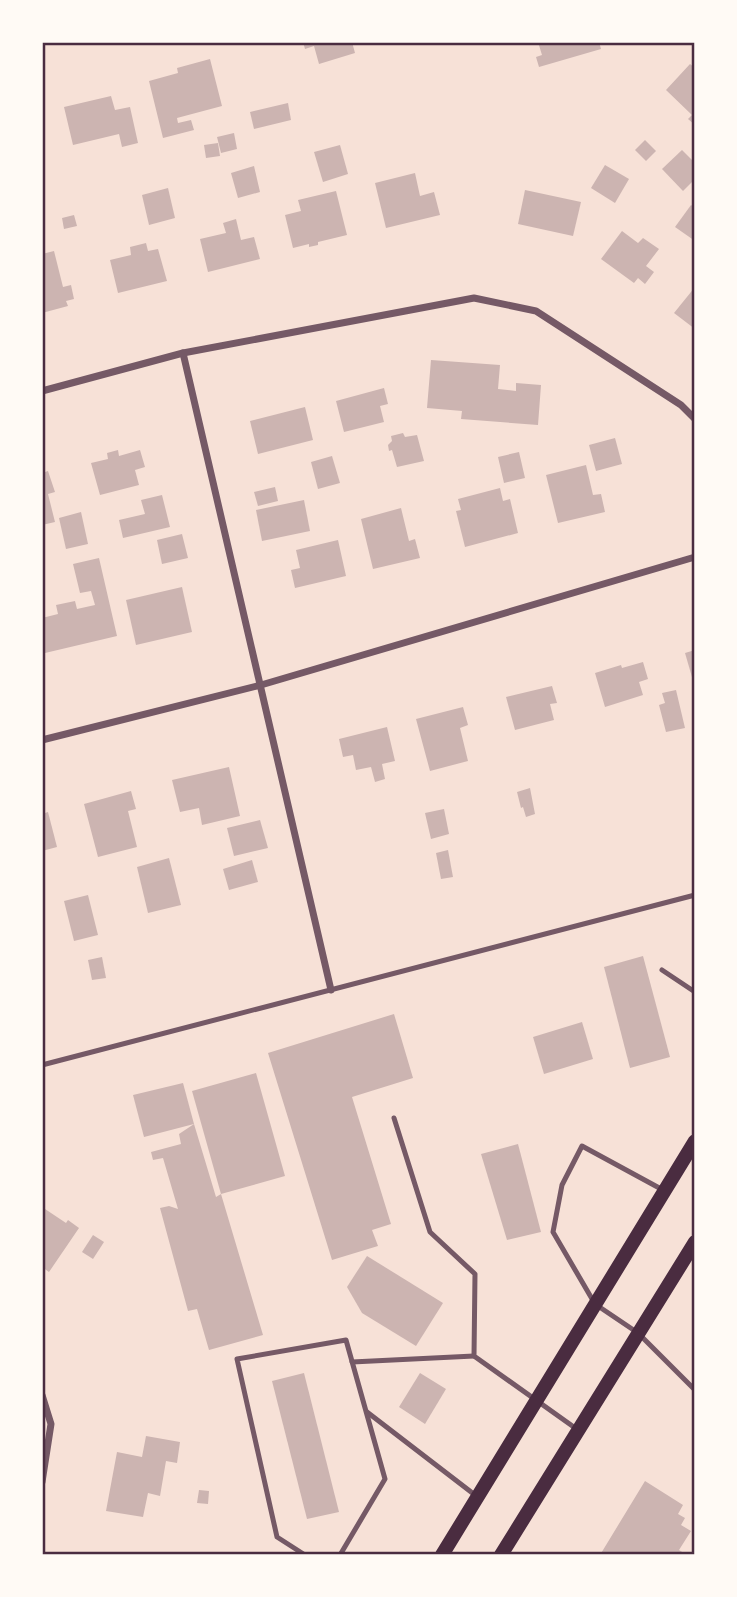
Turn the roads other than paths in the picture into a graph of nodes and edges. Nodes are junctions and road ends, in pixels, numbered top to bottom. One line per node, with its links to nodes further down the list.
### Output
1 (183, 353): 2 (street); 3 (street); 5 (street)
2 (42, 391)
3 (695, 419)
4 (695, 557): 5 (street)
5 (261, 685): 6 (street); 9 (street)
6 (42, 740)
7 (695, 895): 9 (lane)
8 (662, 970): 10 (lane)
9 (331, 990): 11 (lane)
10 (695, 992)
11 (42, 1065)
12 (394, 1118): 18 (lane)
13 (695, 1141): 14 (main road)
14 (665, 1191): 16 (main road); 16 (lane)
15 (695, 1242): 17 (main road)
16 (595, 1304): 17 (lane); 22 (main road)
17 (638, 1333): 20 (lane); 24 (main road)
18 (474, 1356): 19 (lane); 22 (lane)
19 (352, 1362): 23 (lane); 27 (lane)
20 (695, 1390)
21 (42, 1395): 25 (street)
22 (537, 1402): 24 (lane); 26 (main road)
23 (366, 1411): 26 (lane); 28 (lane)
24 (578, 1430): 30 (main road)
25 (42, 1482)
26 (478, 1497): 29 (main road)
27 (305, 1555)
28 (340, 1555)
29 (442, 1555)
30 (501, 1555)

